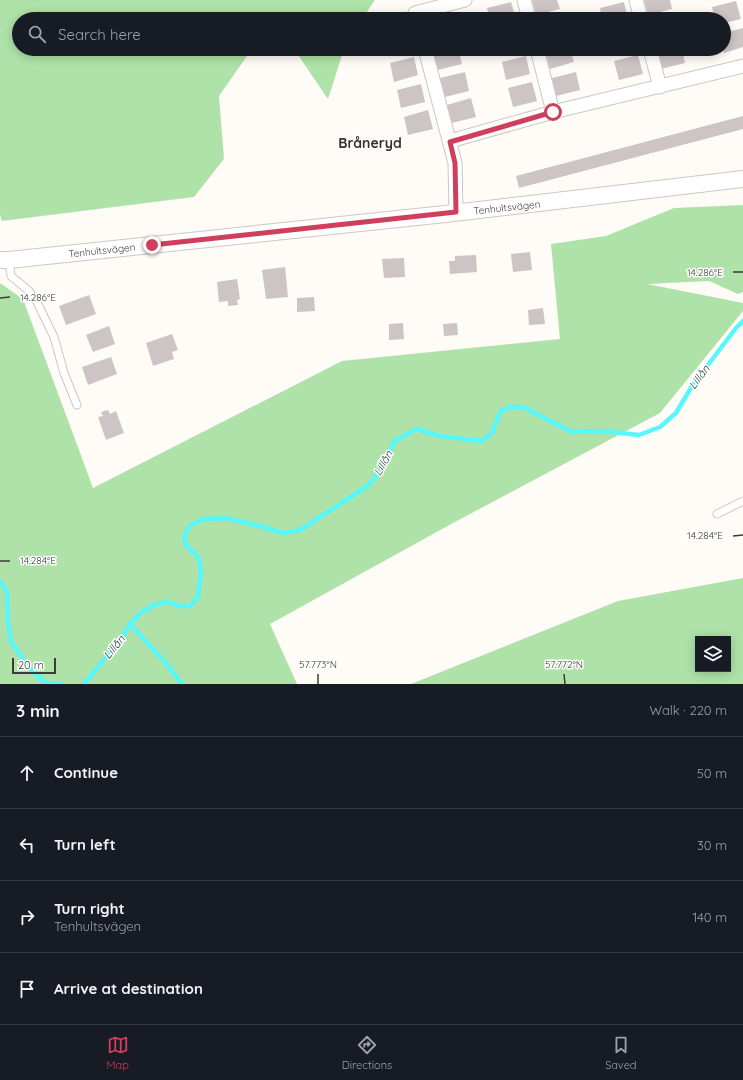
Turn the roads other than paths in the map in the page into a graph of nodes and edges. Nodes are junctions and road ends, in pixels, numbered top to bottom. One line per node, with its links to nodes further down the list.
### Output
1 (465, 0): 4 (street)
2 (524, 0): 5 (street)
3 (636, 0): 6 (street)
4 (414, 11)
5 (527, 12)
6 (639, 12)
7 (427, 56): 13 (street)
8 (539, 56): 12 (street)
9 (652, 56): 11 (street)
10 (743, 66): 11 (street)
11 (660, 87): 12 (street)
12 (553, 112): 13 (street)
13 (450, 142): 15 (street)
14 (743, 179): 15 (street, Tenhultsvägen)
15 (456, 212): 16 (street, Tenhultsvägen)
16 (5, 260): 17 (lane, Tenhultsvägen)
17 (76, 406)
18 (743, 501): 19 (lane)
19 (717, 514)

